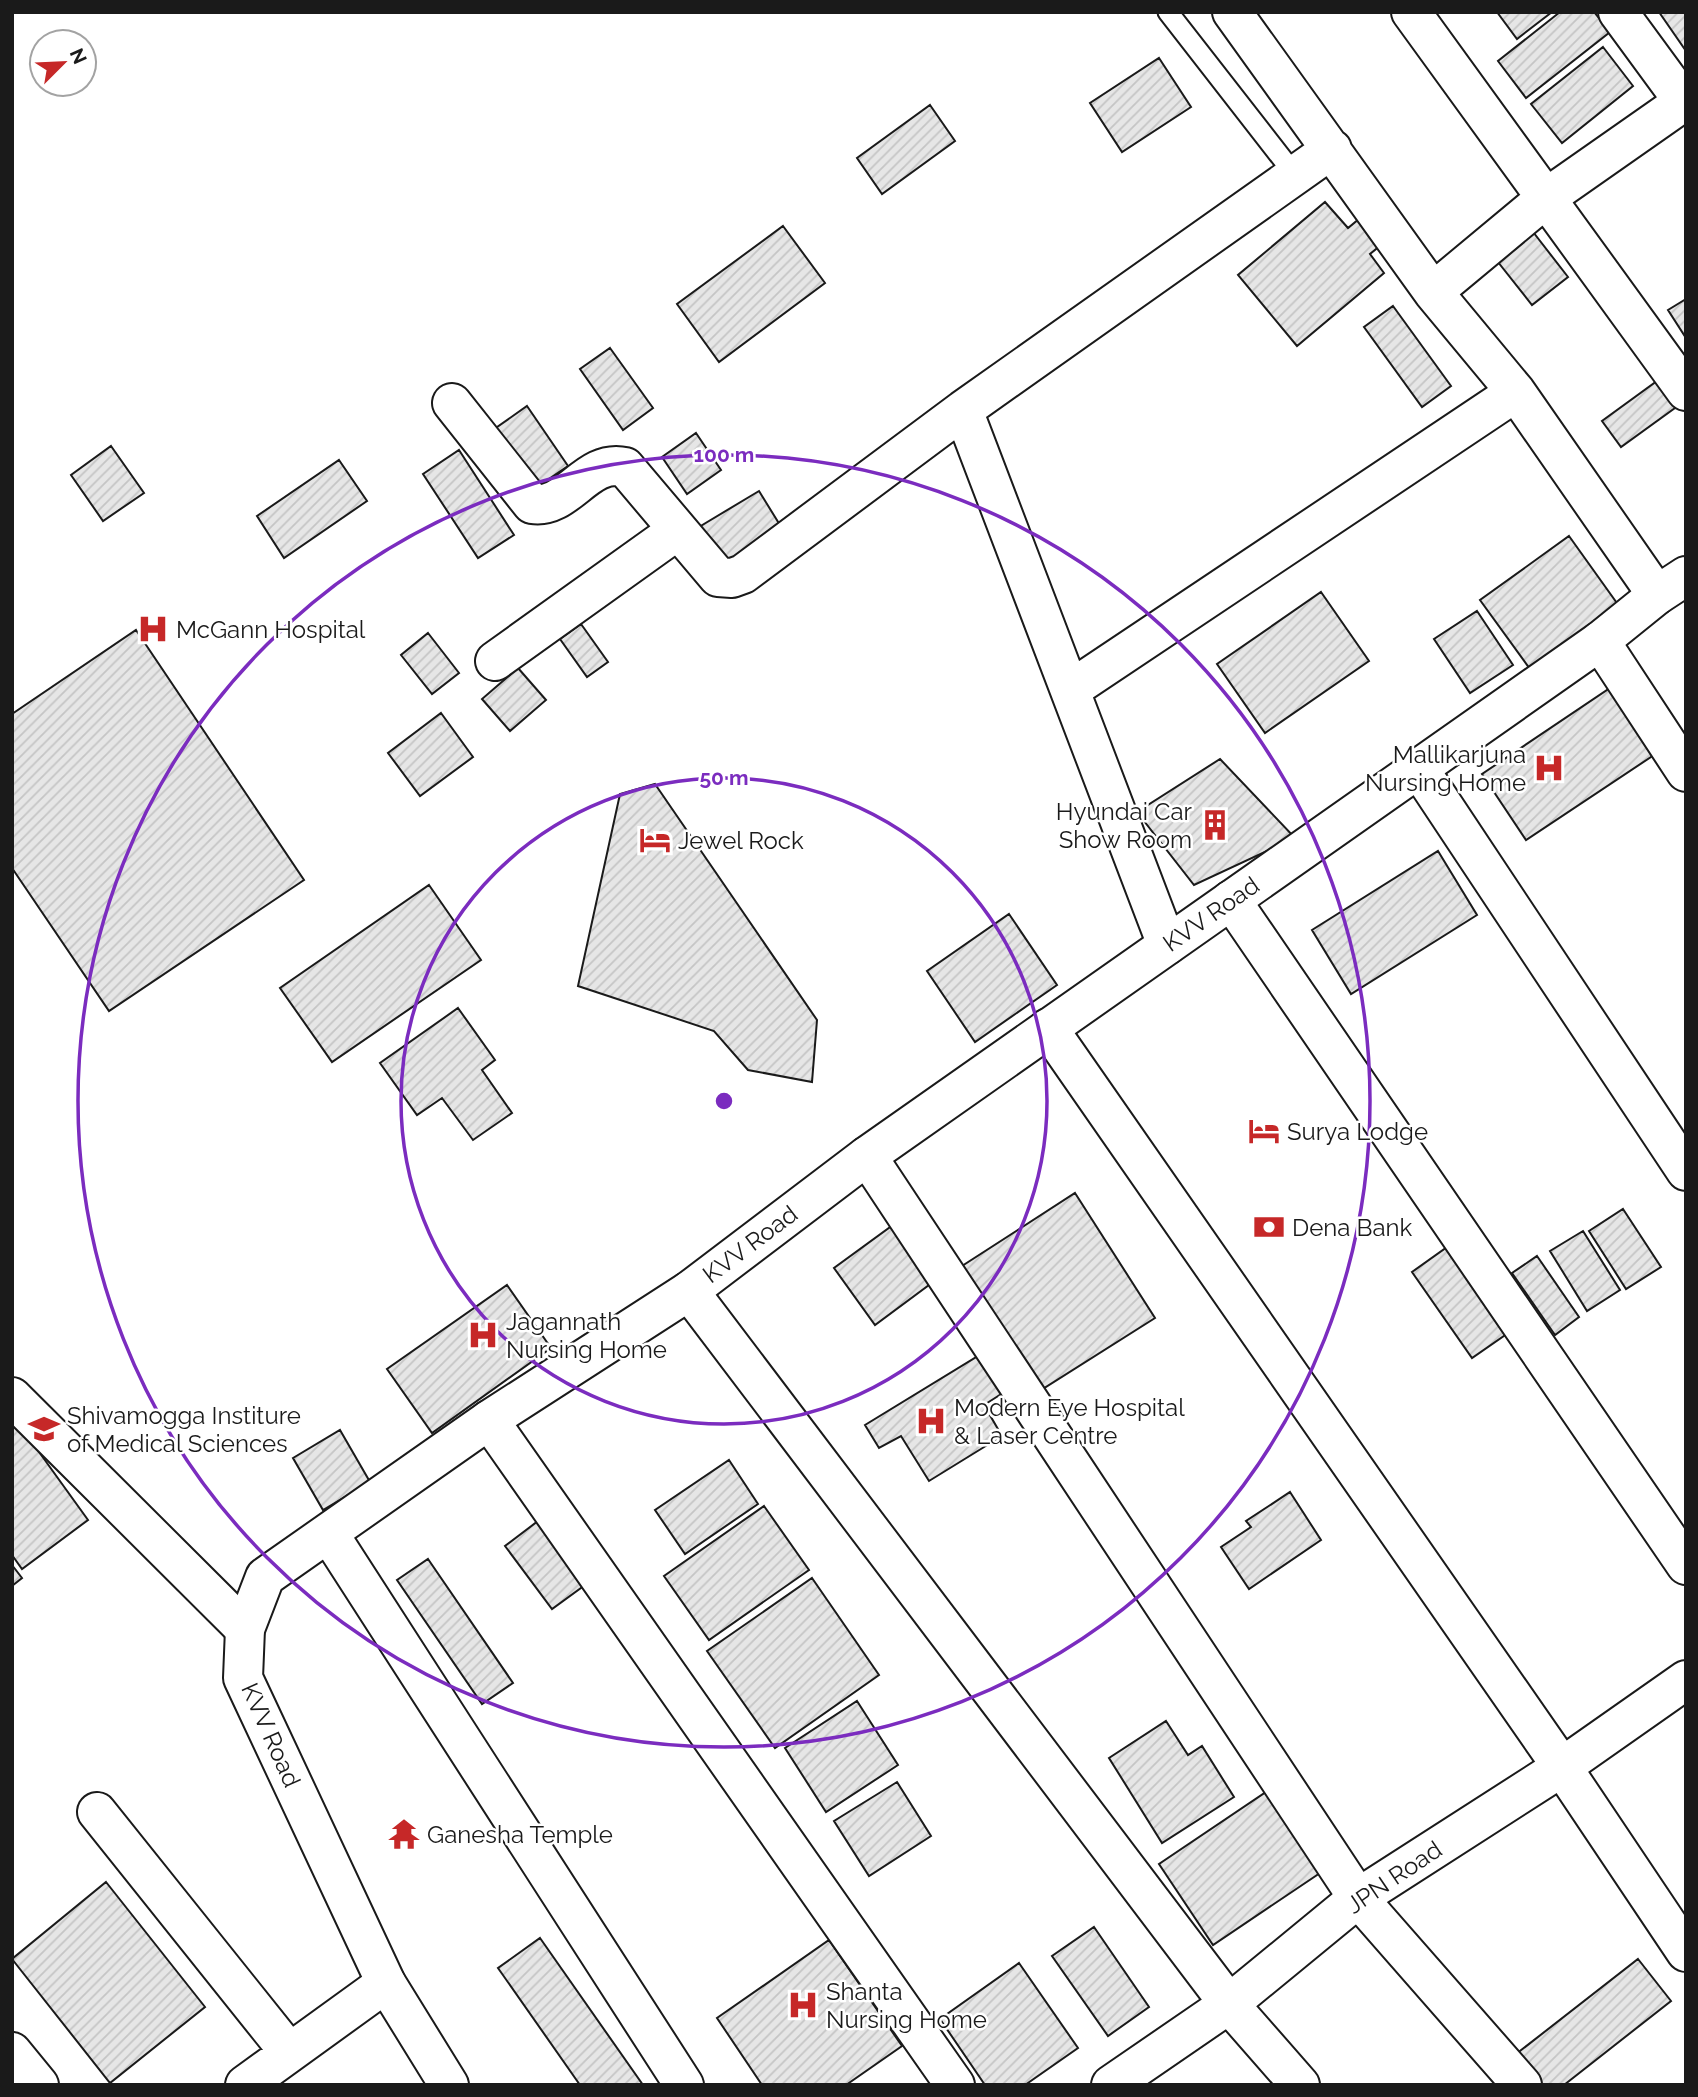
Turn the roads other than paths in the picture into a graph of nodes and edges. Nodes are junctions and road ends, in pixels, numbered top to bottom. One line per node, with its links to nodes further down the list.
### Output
1 (1168, 12): 7 (lane)
2 (1232, 12): 6 (street)
3 (1411, 12): 8 (street)
4 (1618, 12): 5 (street)
5 (1685, 101): 8 (street)
6 (1332, 149): 7 (street); 9 (street)
7 (1295, 175): 13 (street)
8 (1546, 198): 9 (street); 10 (street)
9 (1433, 292): 11 (street)
10 (1686, 391)
11 (1516, 392): 15 (street); 18 (street)
12 (452, 403): 14 (street)
13 (963, 410): 14 (street); 18 (street)
14 (678, 530): 17 (street)
15 (1671, 586): 16 (street, KVV Road)
16 (1600, 642): 19 (street, KVV Road); 20 (street)
17 (495, 661)
18 (1070, 690): 22 (street)
19 (1419, 769): 21 (street, KVV Road); 25 (street)
20 (1686, 772)
21 (1231, 900): 22 (street, KVV Road); 30 (street)
22 (1167, 945): 23 (street, KVV Road)
23 (1048, 1028): 24 (street, KVV Road); 33 (street)
24 (867, 1156): 26 (street, KVV Road); 35 (street)
25 (1686, 1171)
26 (689, 1291): 28 (street, KVV Road); 38 (street)
27 (12, 1397): 31 (street)
28 (489, 1420): 29 (street, KVV Road); 45 (street)
29 (329, 1534): 31 (street, KVV Road); 44 (street)
30 (1686, 1565)
31 (245, 1629): 37 (street, KVV Road)
32 (1686, 1680): 33 (street, JPN Road)
33 (1562, 1767): 35 (street, JPN Road); 36 (street)
34 (97, 1812): 40 (street)
35 (1358, 1898): 38 (street, JPN Road); 48 (street)
36 (1686, 1952)
37 (386, 1983): 40 (street); 43 (street, KVV Road)
38 (1229, 2004): 46 (street, JPN Road); 47 (street)
39 (12, 2052): 41 (street)
40 (289, 2052): 42 (street)
41 (39, 2085)
42 (245, 2085)
43 (449, 2085)
44 (684, 2085)
45 (955, 2085)
46 (1111, 2085)
47 (1300, 2085)
48 (1522, 2085)

